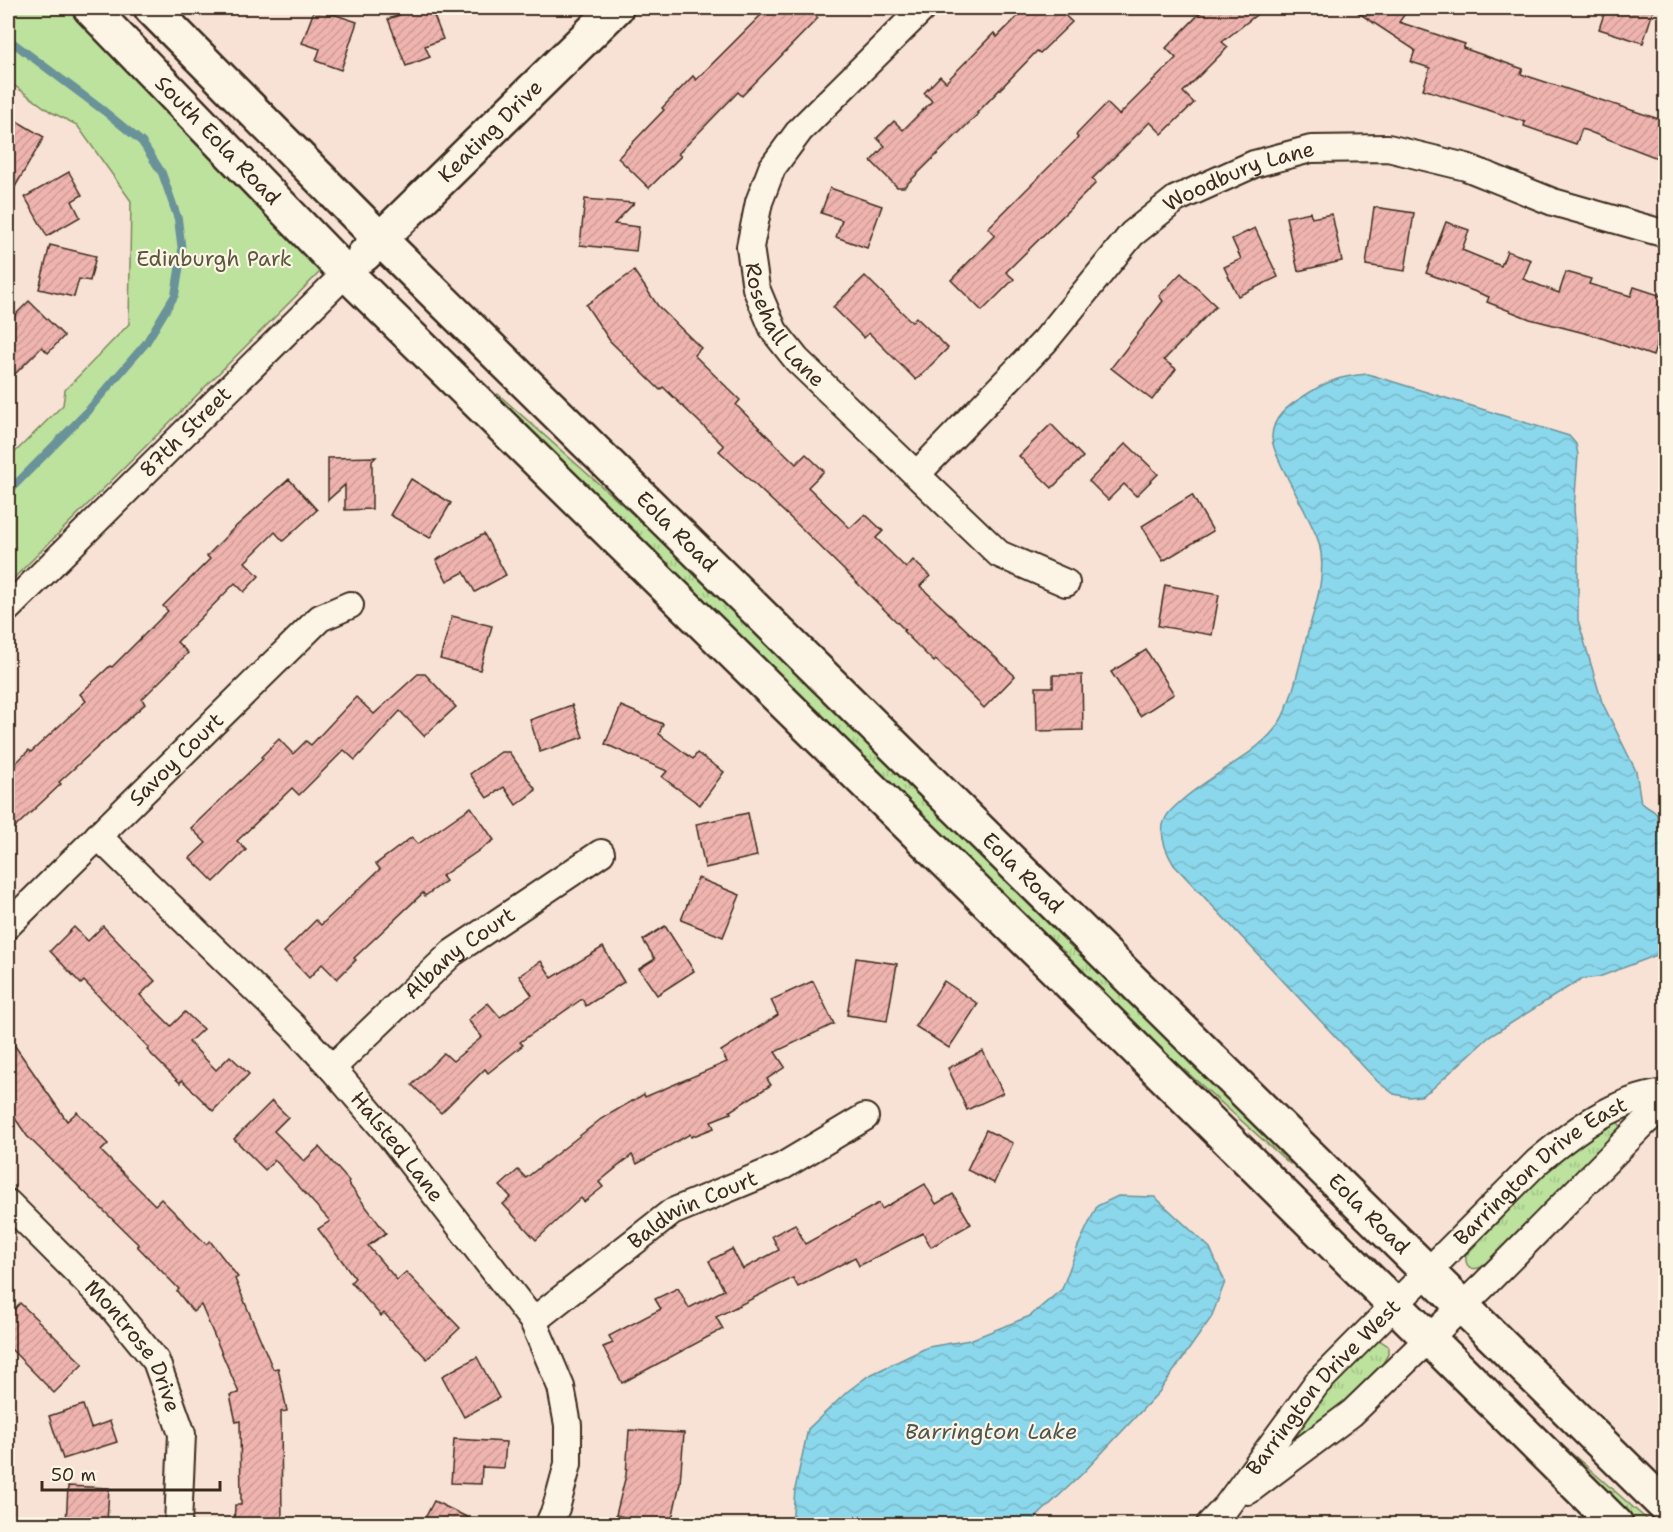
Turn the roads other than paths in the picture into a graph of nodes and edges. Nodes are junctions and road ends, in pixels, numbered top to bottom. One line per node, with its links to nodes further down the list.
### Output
1 (90, 8): 6 (street, South Eola Road)
2 (151, 8): 6 (street)
3 (616, 8): 6 (street, Keating Drive)
4 (923, 8): 7 (street, Rosehall Lane)
5 (1665, 234): 7 (street, Woodbury Lane)
6 (363, 256): 10 (street, 87th Street); 19 (street, Eola Road); 20 (street)
7 (917, 474): 8 (street, Rosehall Lane)
8 (1066, 584)
9 (350, 605): 11 (street, Savoy Court)
10 (8, 608)
11 (98, 836): 13 (street, Savoy Court); 14 (street, Halsted Lane)
12 (601, 853): 14 (street, Albany Court)
13 (8, 925)
14 (332, 1068): 22 (street, Halsted Lane)
15 (1665, 1093): 19 (street, Barrington Drive East)
16 (1665, 1105): 21 (street, Barrington Drive East)
17 (865, 1117): 22 (street, Baldwin Court)
18 (8, 1203): 26 (street, Montrose Drive)
19 (1429, 1273): 20 (street, Barrington Drive West); 21 (street, Eola Road)
20 (1394, 1305): 23 (street); 25 (street, Barrington Drive West)
21 (1462, 1306): 23 (street, Barrington Drive West); 24 (street, Eola Road)
22 (533, 1321): 27 (street, Halsted Lane)
23 (1428, 1339): 25 (street, Barrington Drive West); 28 (street)
24 (1665, 1507)
25 (1218, 1516)
26 (178, 1524)
27 (549, 1524)
28 (1616, 1524)

